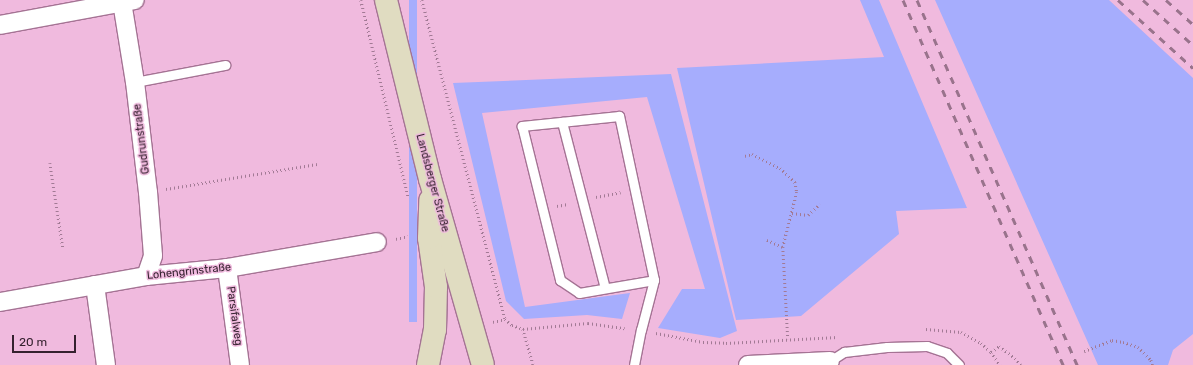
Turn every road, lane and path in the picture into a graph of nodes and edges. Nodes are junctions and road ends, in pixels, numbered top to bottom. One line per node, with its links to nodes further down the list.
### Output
1 (361, 0): 14 (path)
2 (386, 0): 12 (main road, Landsberger Straße)
3 (422, 0): 27 (path)
4 (129, 1): 5 (street); 7 (street, Gudrunstraße)
5 (0, 25)
6 (225, 65): 7 (lane)
7 (135, 82): 13 (street, Gudrunstraße)
8 (562, 122): 23 (lane); 25 (lane); 25 (lane)
9 (745, 156): 16 (path)
10 (50, 163): 20 (path)
11 (317, 164): 13 (path)
12 (430, 179): 37 (main road); 38 (main road, Landsberger Straße)
13 (148, 192): 22 (street, Gudrunstraße)
14 (408, 197)
15 (820, 204): 16 (path)
16 (792, 213): 19 (path)
17 (767, 240): 19 (path)
18 (377, 242): 21 (street, Lohengrinstraße)
19 (783, 247): 31 (path)
20 (63, 248)
21 (227, 268): 22 (street, Lohengrinstraße); 36 (street, Parsifalweg)
22 (146, 276): 24 (street, Lohengrinstraße)
23 (654, 280): 25 (lane); 29 (lane)
24 (95, 285): 26 (street, Lohengrinstraße); 35 (street)
25 (605, 288)
26 (0, 302)
27 (523, 329): 29 (path); 39 (path)
28 (923, 329): 33 (path)
29 (641, 330): 31 (path); 40 (lane)
30 (840, 337): 31 (path)
31 (788, 339)
32 (1084, 351): 45 (path)
33 (991, 352): 43 (path); 44 (path)
34 (831, 363): 41 (street); 42 (lane)
35 (106, 365)
36 (240, 365)
37 (428, 365)
38 (483, 365)
39 (533, 365)
40 (634, 365)
41 (748, 365)
42 (959, 365)
43 (1000, 365)
44 (1021, 365)
45 (1153, 365)

